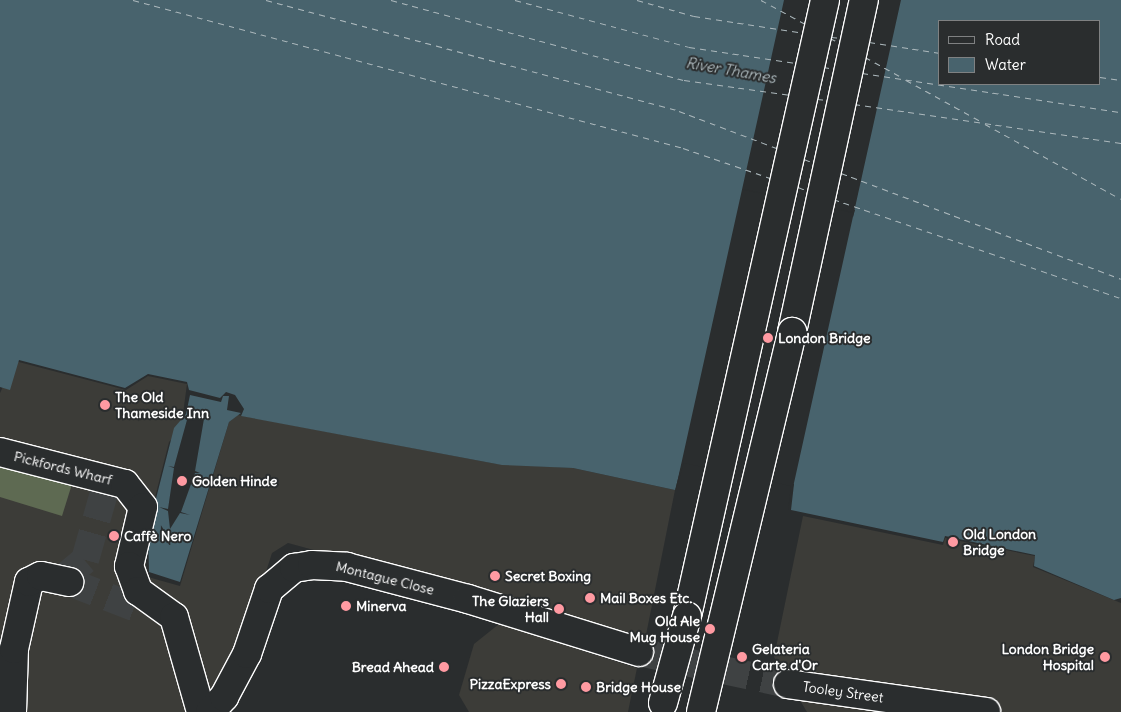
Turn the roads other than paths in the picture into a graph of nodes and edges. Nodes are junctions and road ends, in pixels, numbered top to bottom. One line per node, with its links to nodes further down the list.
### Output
1 (825, 0): 7 (main road, bridge)
2 (864, 0): 11 (main road, bridge)
3 (0, 452): 9 (main road, Pickfords Wharf)
4 (67, 579): 8 (main road)
5 (639, 652): 10 (main road, Montague Close)
6 (788, 684): 12 (main road, Tooley Street)
7 (661, 707)
8 (12, 712)
9 (201, 712)
10 (210, 712)
11 (700, 712)
12 (986, 712)

